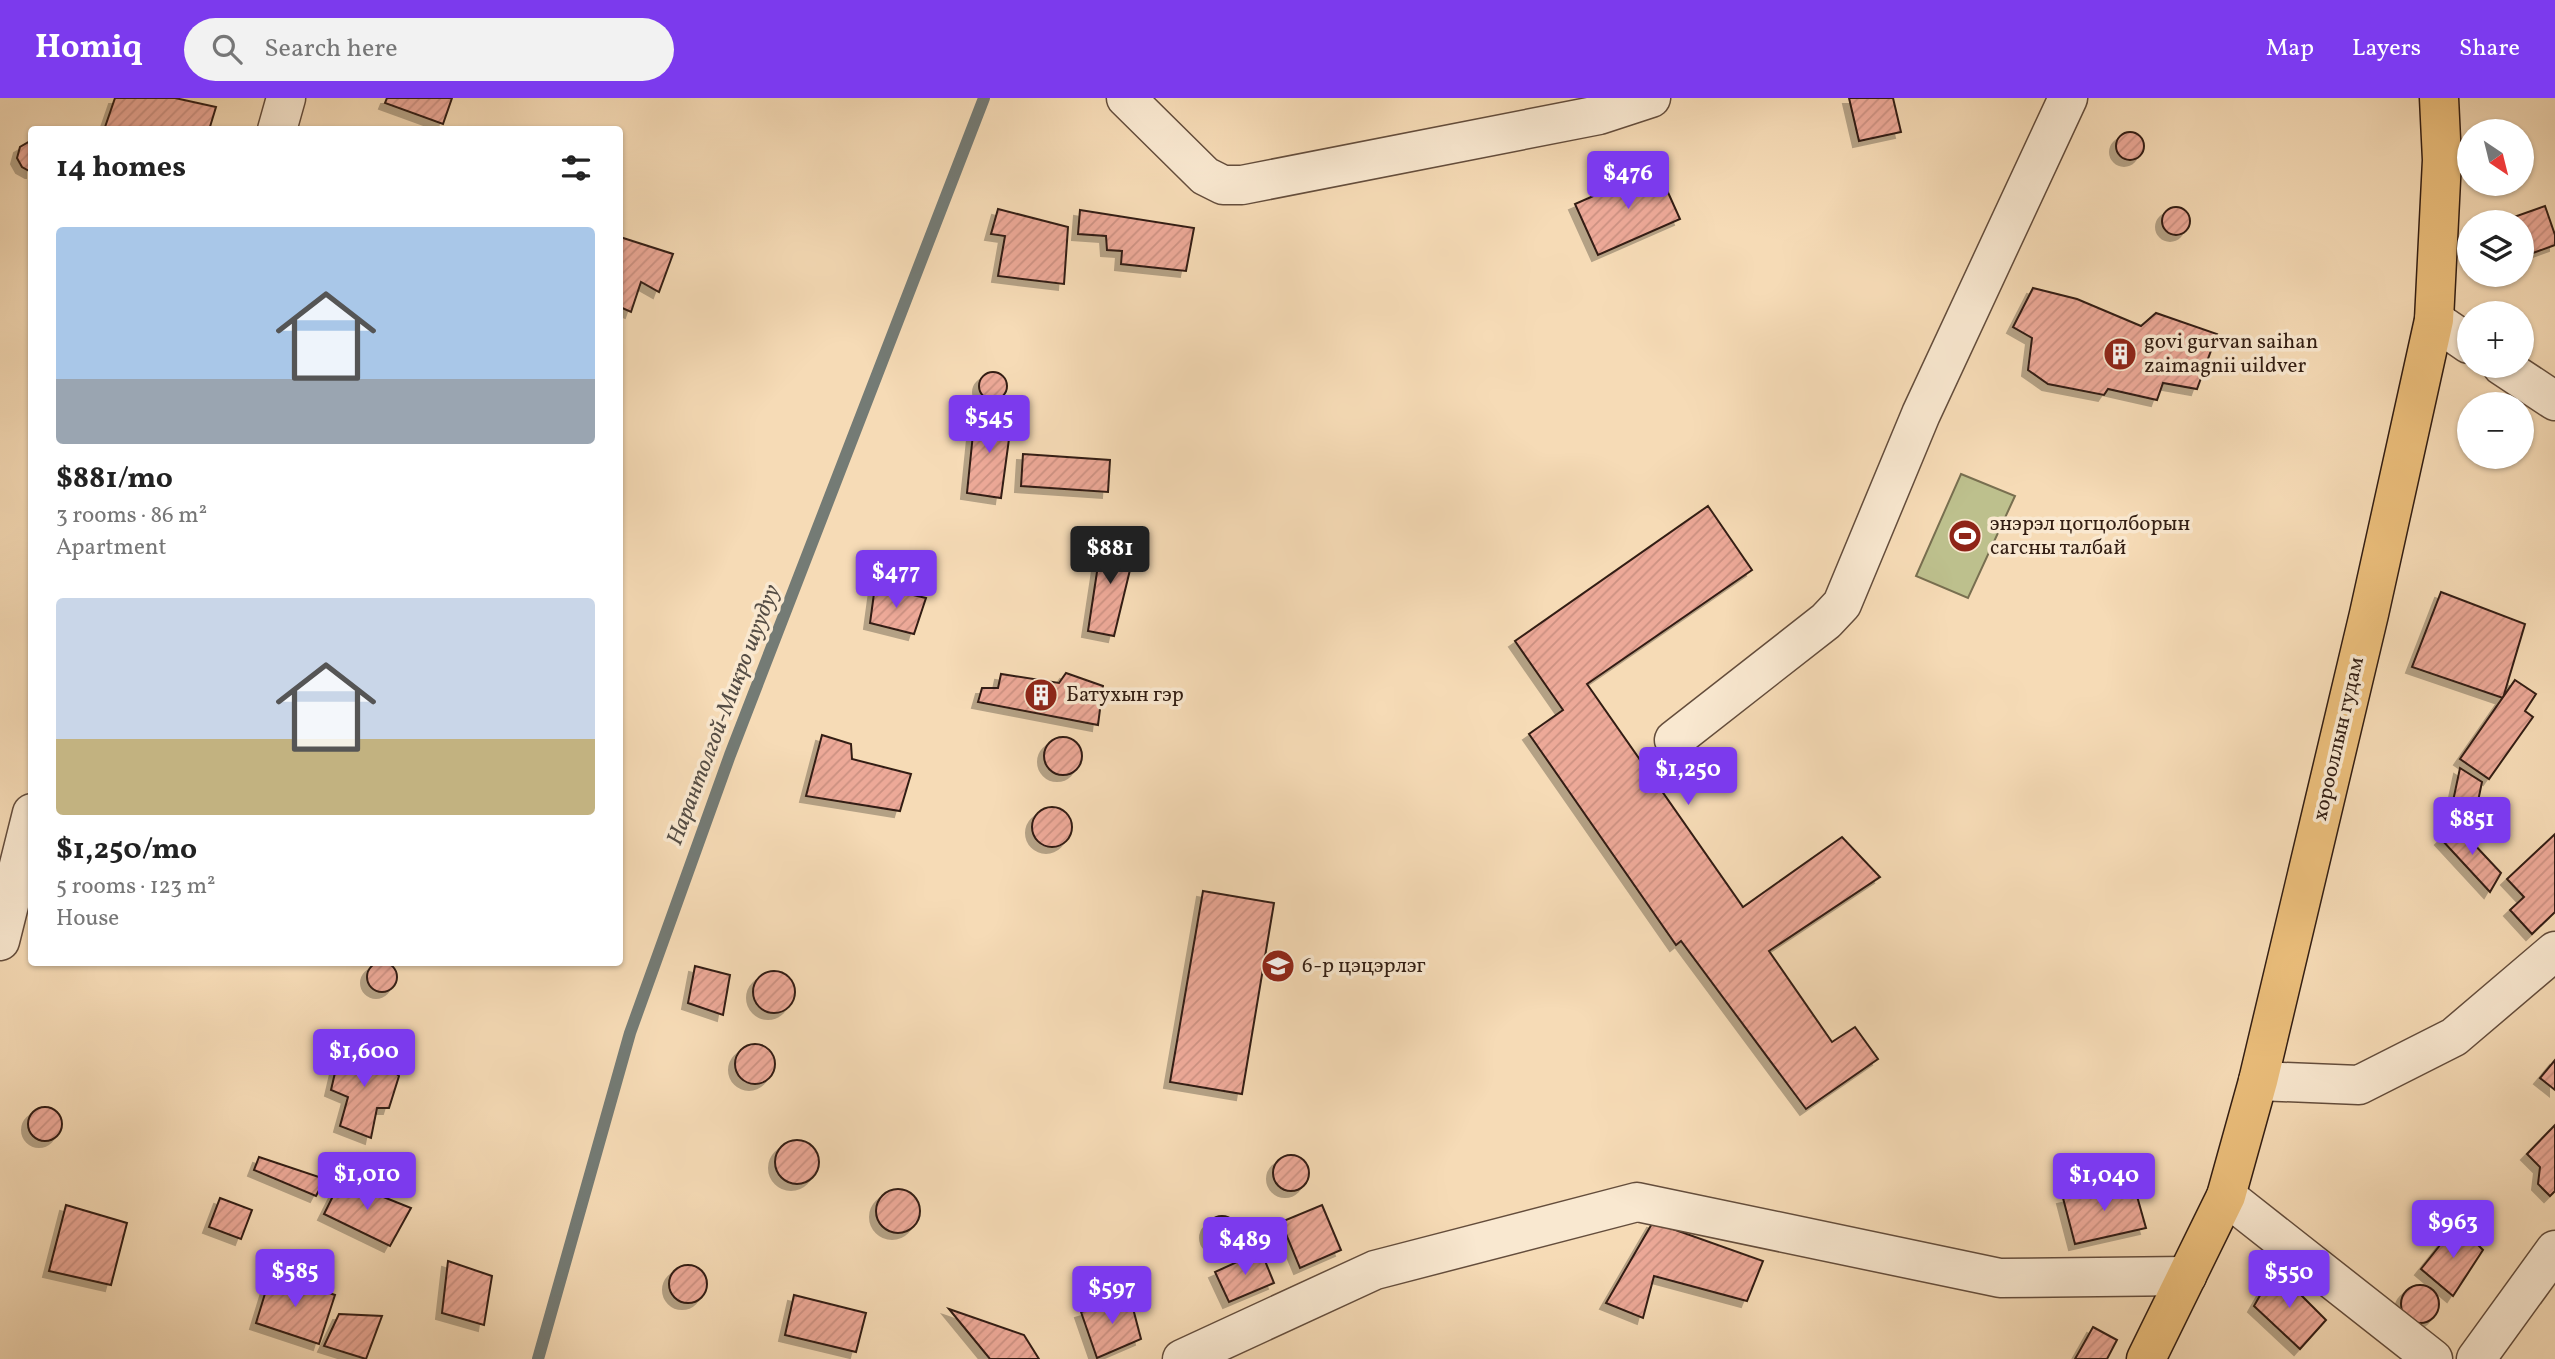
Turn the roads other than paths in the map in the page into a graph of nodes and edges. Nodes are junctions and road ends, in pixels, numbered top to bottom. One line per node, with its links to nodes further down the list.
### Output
1 (286, 98): 6 (street)
2 (1651, 98): 5 (street)
3 (2068, 98): 11 (street)
4 (2439, 98): 7 (main road, хорооллын гудам)
5 (1130, 100)
6 (278, 126)
7 (2434, 320): 8 (street); 15 (main road, хорооллын гудам)
8 (2457, 336)
9 (2520, 378): 10 (street)
10 (2555, 401)
11 (1674, 740)
12 (28, 829): 13 (street)
13 (0, 941)
14 (2555, 951): 15 (street)
15 (2258, 1081): 16 (main road, хорооллын гудам)
16 (2225, 1196): 18 (main road, хорооллын гудам); 21 (street)
17 (2555, 1250): 22 (street)
18 (2187, 1276): 19 (street); 20 (main road, хорооллын гудам)
19 (1182, 1359)
20 (2146, 1359)
21 (2433, 1359)
22 (2476, 1359)

